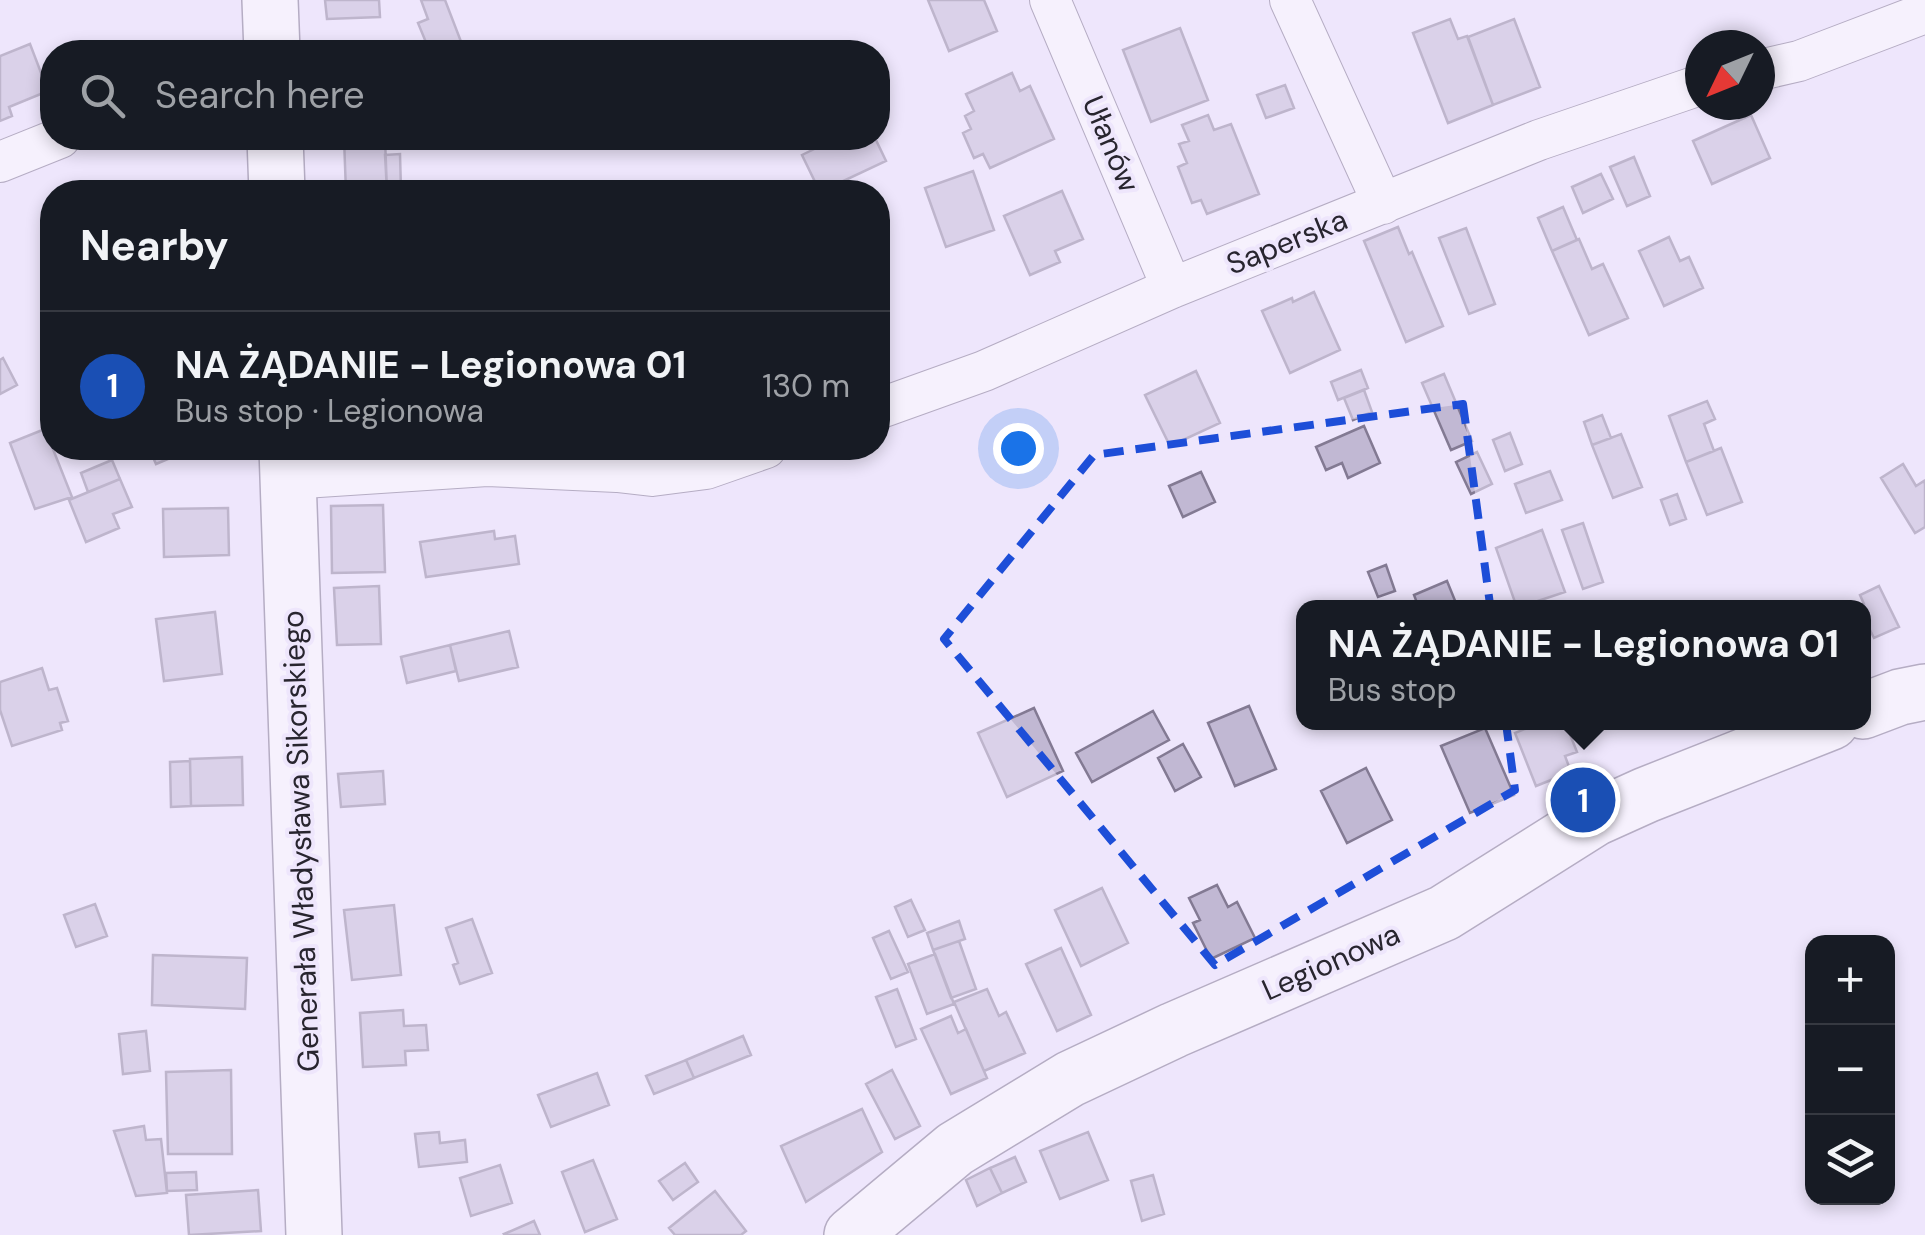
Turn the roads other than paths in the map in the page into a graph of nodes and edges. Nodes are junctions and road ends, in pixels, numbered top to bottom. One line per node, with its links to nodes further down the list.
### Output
1 (270, 0): 5 (street)
2 (1050, 0): 13 (street, Ułanów)
3 (1290, 0): 12 (street)
4 (1925, 14): 6 (street)
5 (272, 40)
6 (1775, 67)
7 (1685, 90): 12 (street, Saperska)
8 (40, 146): 10 (street)
9 (275, 150): 11 (street)
10 (0, 162)
11 (277, 180)
12 (1383, 204): 13 (street, Saperska)
13 (1172, 288): 14 (street, Saperska)
14 (890, 405)
15 (732, 460): 16 (street)
16 (288, 463): 20 (street, Generała Władysława Sikorskiego)
17 (1925, 692): 18 (street)
18 (1871, 707)
19 (1810, 730): 21 (street, Legionowa)
20 (314, 1235)
21 (852, 1235)

